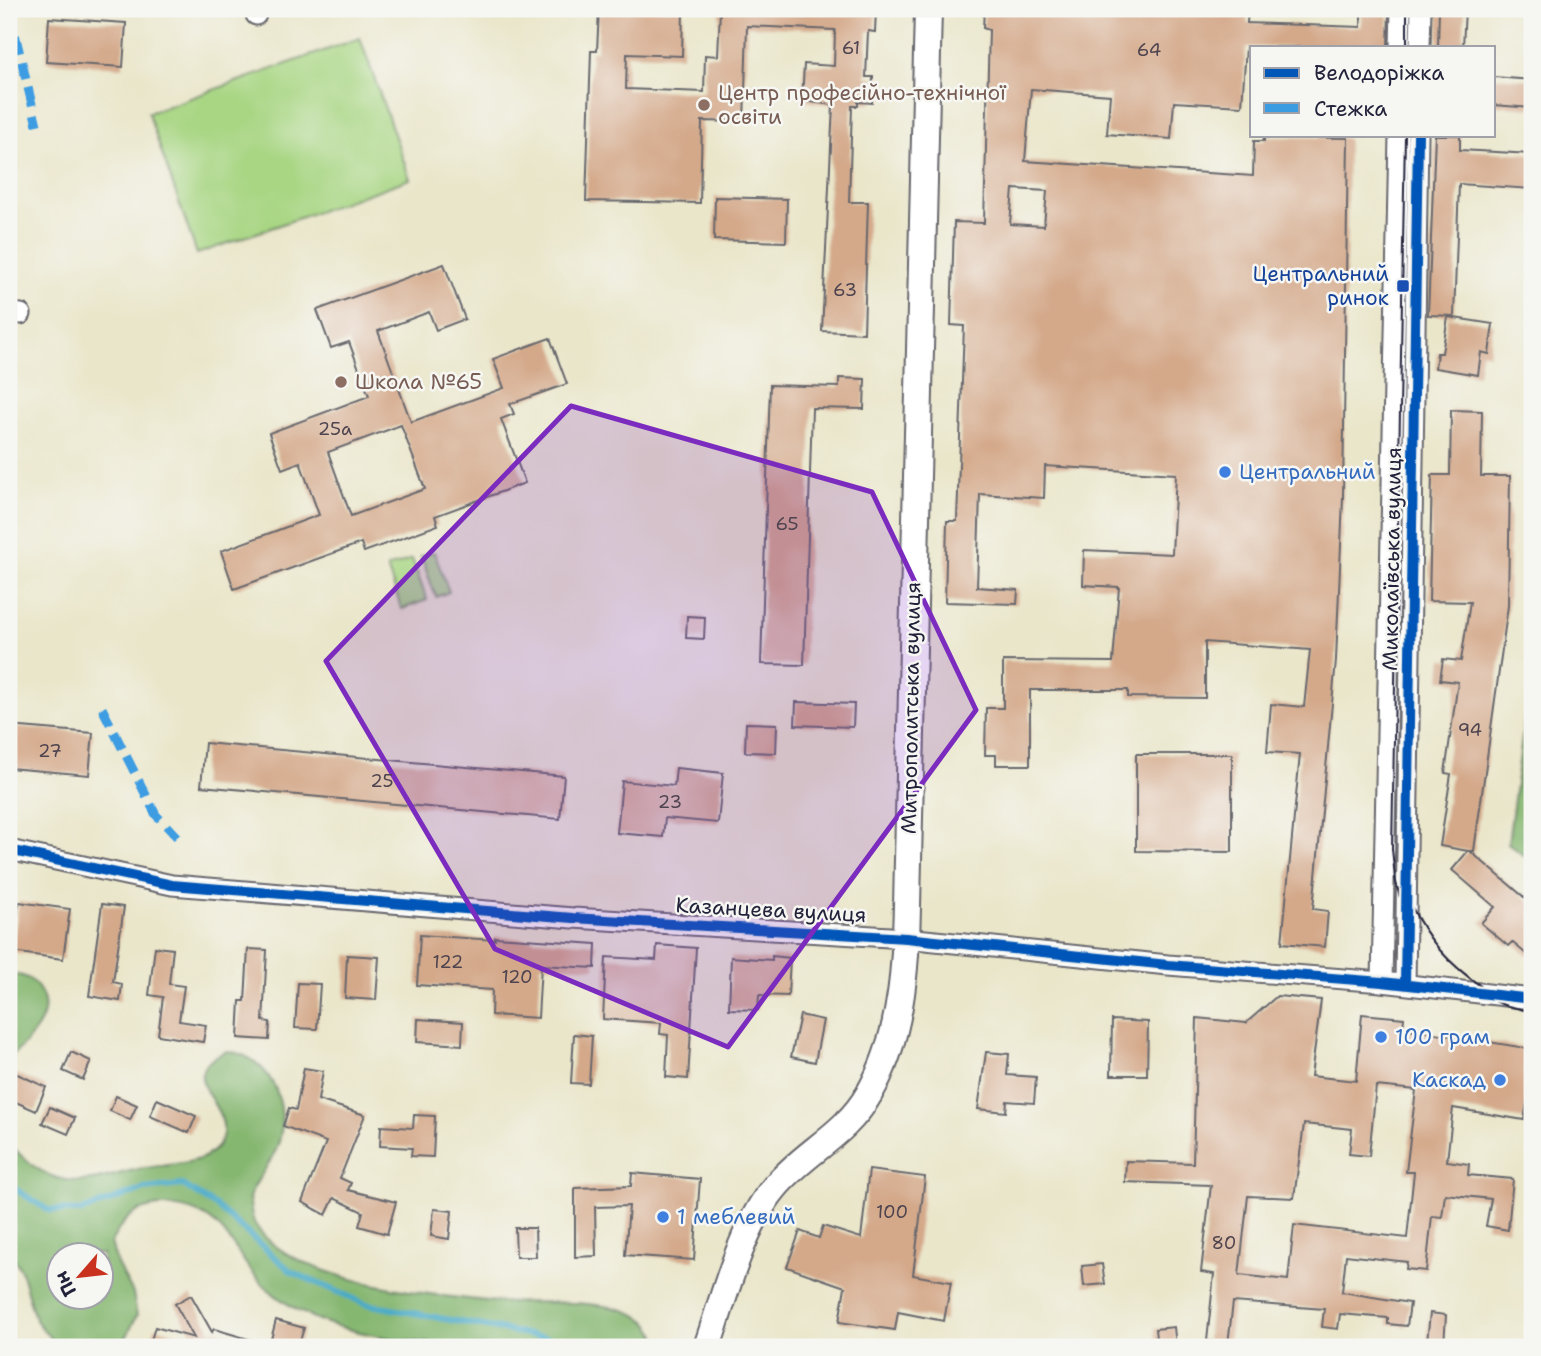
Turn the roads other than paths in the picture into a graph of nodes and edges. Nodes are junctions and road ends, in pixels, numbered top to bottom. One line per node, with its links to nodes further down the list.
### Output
1 (928, 9): 9 (main road, Митрополитська вулиця)
2 (1401, 9): 4 (street)
3 (1421, 9): 5 (street)
4 (1401, 46)
5 (1420, 46)
6 (1399, 136): 10 (street, Миколаївська вулиця)
7 (1418, 136): 11 (street, Миколаївська вулиця)
8 (9, 850): 9 (street, Казанцева вулиця)
9 (906, 938): 10 (street, Казанцева вулиця); 13 (main road, Митрополитська вулиця)
10 (1382, 982): 11 (street, Казанцева вулиця)
11 (1405, 984): 12 (street, Казанцева вулиця)
12 (1532, 999)
13 (714, 1345)

